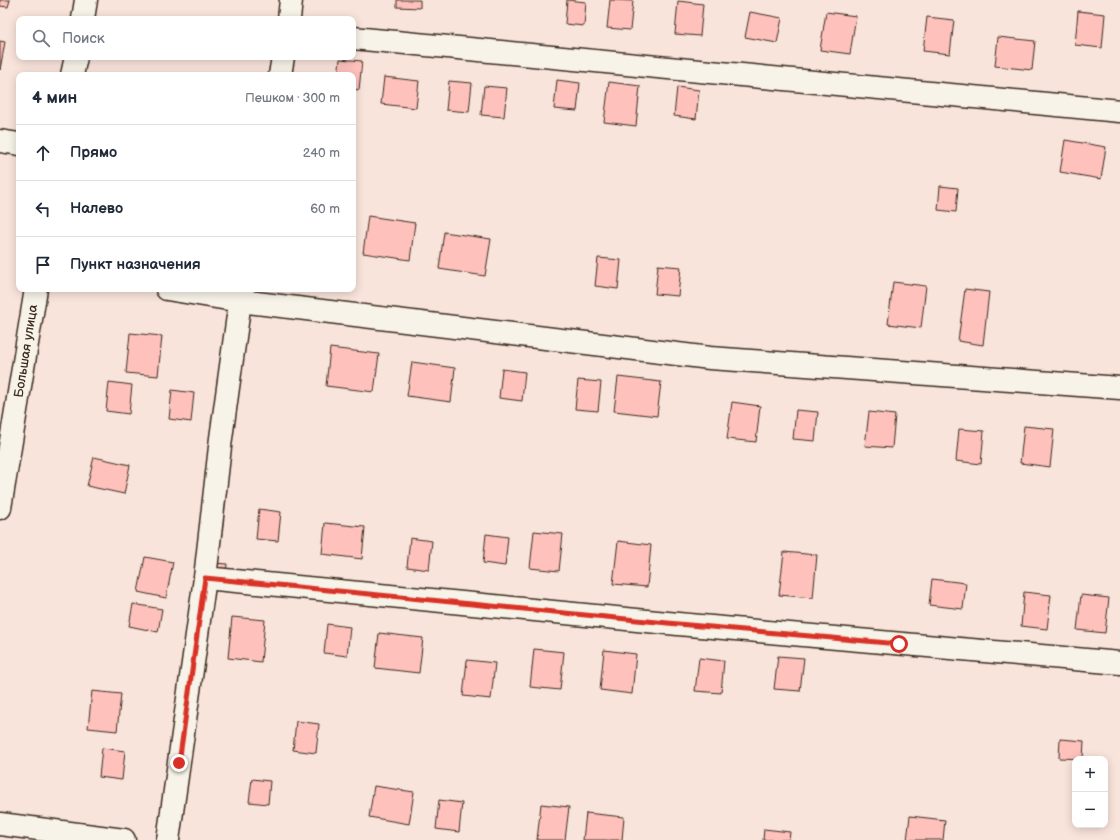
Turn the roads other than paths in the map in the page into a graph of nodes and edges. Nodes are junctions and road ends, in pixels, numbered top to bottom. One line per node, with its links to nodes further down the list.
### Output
1 (86, 0): 3 (street)
2 (291, 0): 4 (street)
3 (83, 16)
4 (289, 16)
5 (356, 38): 10 (street)
6 (75, 60): 8 (street)
7 (282, 60): 9 (street)
8 (73, 72)
9 (280, 72)
10 (1120, 111)
11 (0, 141): 12 (street)
12 (16, 144)
13 (36, 292): 17 (street, Большая улица)
14 (204, 292): 15 (street)
15 (242, 295): 16 (street); 18 (street)
16 (1120, 388)
17 (0, 508)
18 (205, 578): 19 (street); 22 (street)
19 (1120, 663)
20 (0, 824): 21 (street)
21 (124, 840)
22 (168, 840)

